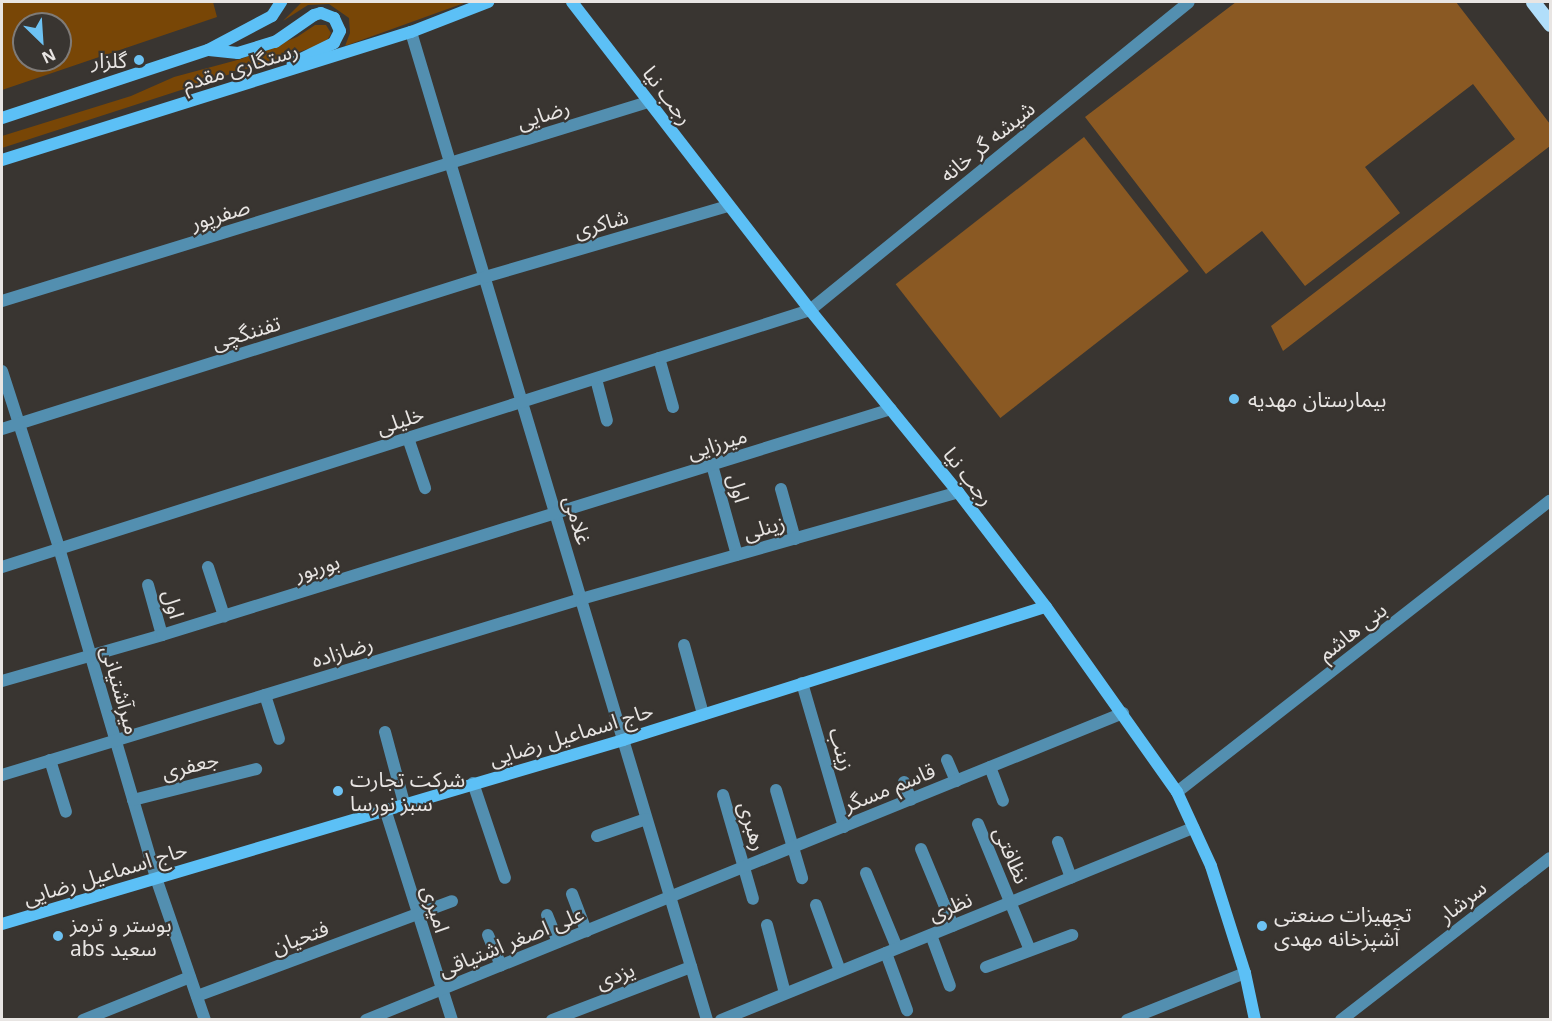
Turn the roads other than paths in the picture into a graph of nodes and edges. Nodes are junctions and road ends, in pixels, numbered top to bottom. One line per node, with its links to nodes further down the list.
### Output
1 (281, 2): 8 (main road, رستگاری مقدم)
2 (488, 2): 7 (main road, رستگاری مقدم)
3 (572, 2): 10 (main road, رجب نیا)
4 (1189, 2): 17 (street, شیشه گر خانه)
5 (1533, 2): 6 (main road)
6 (1551, 24)
7 (411, 32): 9 (main road, رستگاری مقدم); 13 (street, غلامی)
8 (208, 50): 9 (main road); 11 (main road, رستگاری مقدم)
9 (248, 84): 12 (main road, رستگاری مقدم)
10 (648, 102): 13 (street, رضایی); 14 (main road, رجب نیا)
11 (2, 118)
12 (2, 160)
13 (451, 164): 15 (street, غلامی); 16 (street, صفرپور)
14 (728, 206): 15 (street, شاکری); 17 (main road, رجب نیا)
15 (484, 277): 21 (street, غلامی); 25 (street, تفننگچی)
16 (2, 301)
17 (810, 310): 18 (street, خلیلی); 23 (main road, رجب نیا)
18 (659, 358): 20 (street, خلیلی); 22 (street)
19 (2, 371): 25 (street, میرآشتیانی)
20 (596, 379): 21 (street, خلیلی); 24 (street)
21 (522, 402): 27 (street, خلیلی); 33 (street, غلامی)
22 (673, 407)
23 (891, 410): 28 (street, میرزایی); 31 (main road, رجب نیا)
24 (607, 421)
25 (19, 424): 26 (street, تفننگچی); 35 (street, میرآشتیانی)
26 (2, 429)
27 (408, 438): 29 (street); 35 (street, خلیلی)
28 (712, 465): 33 (street, میرزایی); 36 (street, اول)
29 (424, 488)
30 (781, 489): 34 (street, اول)
31 (958, 492): 34 (street, زینلی); 41 (main road, رجب نیا)
32 (1551, 501): 64 (street, بنی هاشم)
33 (555, 514): 40 (street, غلامی); 42 (street, بوربور)
34 (795, 539): 36 (street, زینلی)
35 (60, 548): 37 (street, خلیلی); 45 (street, میرآشتیانی)
36 (737, 555): 40 (street, زینلی)
37 (2, 567)
38 (208, 567): 42 (street)
39 (148, 585): 43 (street, اول)
40 (581, 599): 48 (street, رضازاده); 53 (street, غلامی)
41 (1046, 608): 47 (main road, حاج اسماعیل رضایی); 49 (main road, رجب نیا)
42 (224, 615): 43 (street, بوربور)
43 (162, 635): 45 (street, بوربور)
44 (684, 645): 50 (street)
45 (90, 657): 46 (street, بوربور); 54 (street, میرآشتیانی)
46 (2, 681)
47 (802, 683): 50 (main road, حاج اسماعیل رضایی); 74 (street, زینب)
48 (265, 695): 52 (street); 54 (street, رضازاده)
49 (1123, 713): 57 (street, قاسم مسگر); 64 (main road, رجب نیا)
50 (703, 714): 53 (main road, حاج اسماعیل رضایی)
51 (385, 732): 69 (street)
52 (279, 740)
53 (623, 740): 62 (main road, حاج اسماعیل رضایی); 72 (street, غلامی)
54 (115, 741): 55 (street, رضازاده); 66 (street, میرآشتیانی)
55 (50, 760): 59 (street, رضازاده); 71 (street)
56 (947, 760): 60 (street)
57 (990, 767): 60 (street, قاسم مسگر); 68 (street)
58 (256, 769): 66 (street, جعفری)
59 (2, 775)
60 (956, 781): 67 (street, قاسم مسگر)
61 (904, 782): 67 (street)
62 (473, 783): 69 (main road, حاج اسماعیل رضایی); 84 (street)
63 (776, 790): 78 (street)
64 (1176, 792): 75 (main road, رجب نیا)
65 (723, 795): 81 (street, رهبری)
66 (133, 800): 83 (street, میرآشتیانی)
67 (911, 800): 74 (street, قاسم مسگر)
68 (1003, 801)
69 (404, 803): 70 (main road, حاج اسماعیل رضایی)
70 (385, 809): 83 (main road, حاج اسماعیل رضایی); 93 (street, امیری)
71 (66, 812)
72 (646, 819): 76 (street); 88 (street, غلامی)
73 (978, 824): 91 (street, نظافتی)
74 (844, 827): 78 (street, قاسم مسگر)
75 (1193, 828): 85 (street, نظری); 109 (main road, رجب نیا)
76 (597, 836)
77 (1058, 842): 85 (street)
78 (794, 847): 81 (street, قاسم مسگر); 86 (street)
79 (921, 849): 97 (street)
80 (1551, 858): 125 (street, سرشار)
81 (745, 867): 88 (street, قاسم مسگر); 89 (street, رهبری)
82 (866, 873): 103 (street)
83 (156, 878): 95 (main road, حاج اسماعیل رضایی); 110 (street, میرآشتیانی)
84 (505, 878)
85 (1071, 878): 91 (street, نظری)
86 (802, 879)
87 (572, 894): 98 (street)
88 (670, 898): 98 (street, علی اصغر اشتیاقی); 106 (street, غلامی)
89 (753, 899)
90 (452, 901): 93 (street, فتحیان)
91 (1011, 902): 97 (street, نظری); 104 (street, نظافتی)
92 (816, 905): 108 (street)
93 (417, 914): 112 (street, امیری); 114 (street, فتحیان)
94 (547, 915): 102 (street)
95 (2, 924)
96 (766, 925): 113 (street)
97 (953, 926): 100 (street, نظری)
98 (586, 931): 102 (street, علی اصغر اشتیاقی)
99 (488, 935): 105 (street)
100 (930, 935): 103 (street, نظری); 111 (street)
101 (1072, 935): 104 (street)
102 (558, 942): 105 (street, علی اصغر اشتیاقی)
103 (891, 950): 108 (street, نظری); 115 (street)
104 (1030, 950): 107 (street)
105 (501, 965): 112 (street, علی اصغر اشتیاقی)
106 (691, 967): 120 (street, یزدی); 121 (street, غلامی)
107 (986, 967)
108 (840, 971): 113 (street, نظری)
109 (1245, 973): 123 (street); 124 (main road, رجب نیا)
110 (190, 977): 114 (street, میرآشتیانی); 116 (street)
111 (950, 986)
112 (442, 990): 118 (street, علی اصغر اشتیاقی); 119 (street, امیری)
113 (785, 993): 122 (street, نظری)
114 (197, 996): 117 (street, میرآشتیانی)
115 (907, 1010)
116 (83, 1020)
117 (205, 1020)
118 (366, 1020)
119 (452, 1020)
120 (552, 1020)
121 (707, 1020)
122 (721, 1020)
123 (1127, 1020)
124 (1255, 1020)
125 (1341, 1020)

